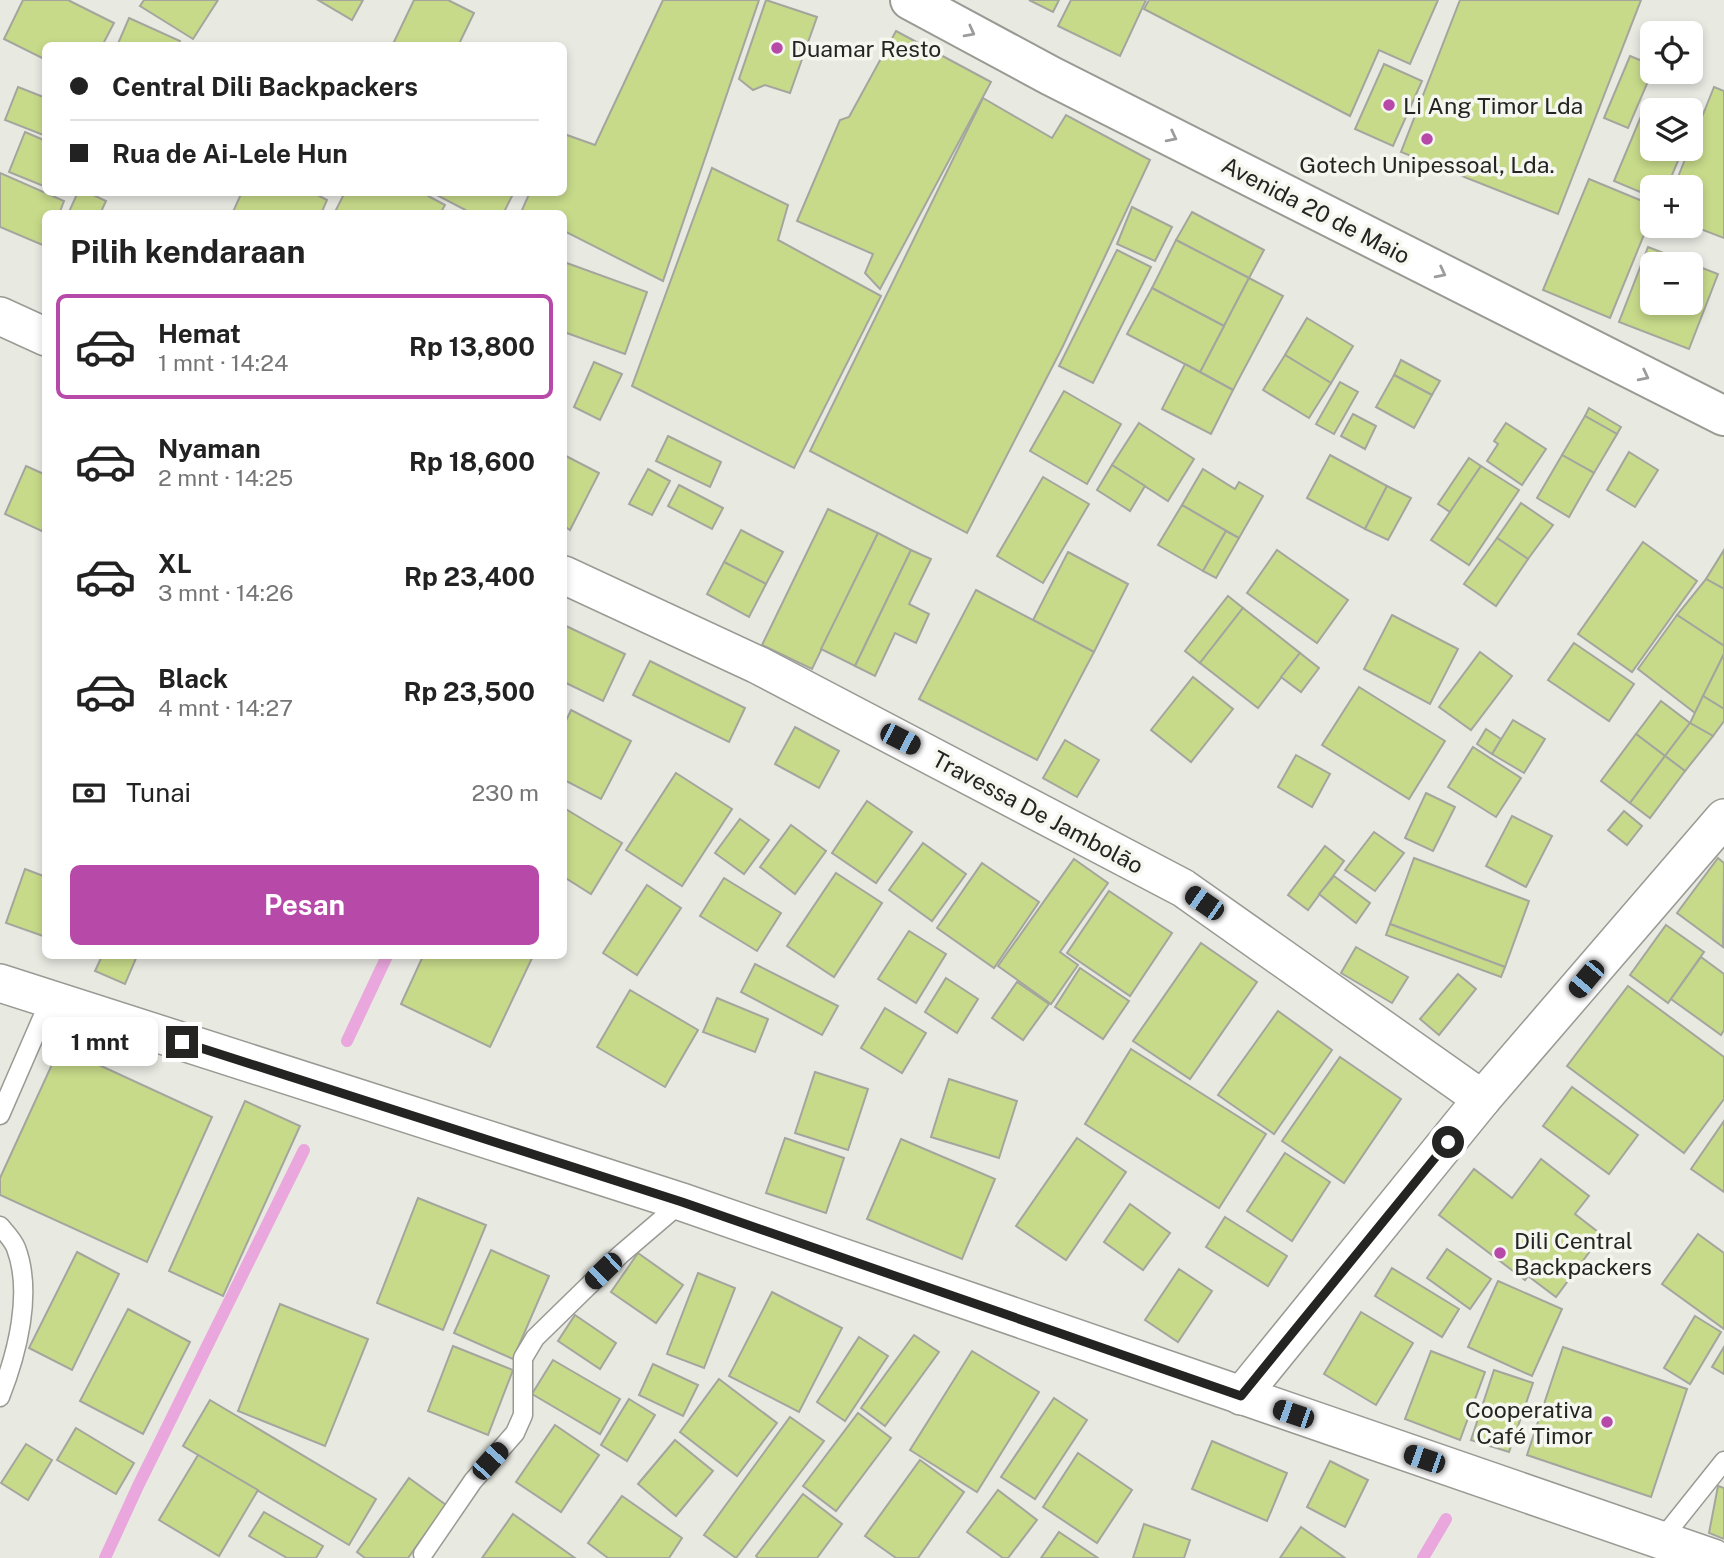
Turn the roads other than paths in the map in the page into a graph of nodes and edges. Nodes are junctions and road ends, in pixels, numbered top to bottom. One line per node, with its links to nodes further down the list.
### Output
1 (910, 0): 4 (main road, Avenida 20 de Maio, one-way to 4)
2 (0, 316): 3 (street)
3 (42, 335)
4 (1724, 416)
5 (567, 576): 9 (street, Travessa De Jambolão)
6 (1724, 818): 9 (street)
7 (0, 983): 8 (street)
8 (50, 1000): 10 (lane); 11 (street)
9 (1482, 1099): 13 (street)
10 (0, 1115)
11 (682, 1202): 13 (street); 17 (lane)
12 (0, 1226): 14 (lane)
13 (1241, 1396): 16 (street)
14 (0, 1397)
15 (1724, 1461): 16 (lane)
16 (1661, 1539): 18 (street)
17 (423, 1554)
18 (1713, 1558)

